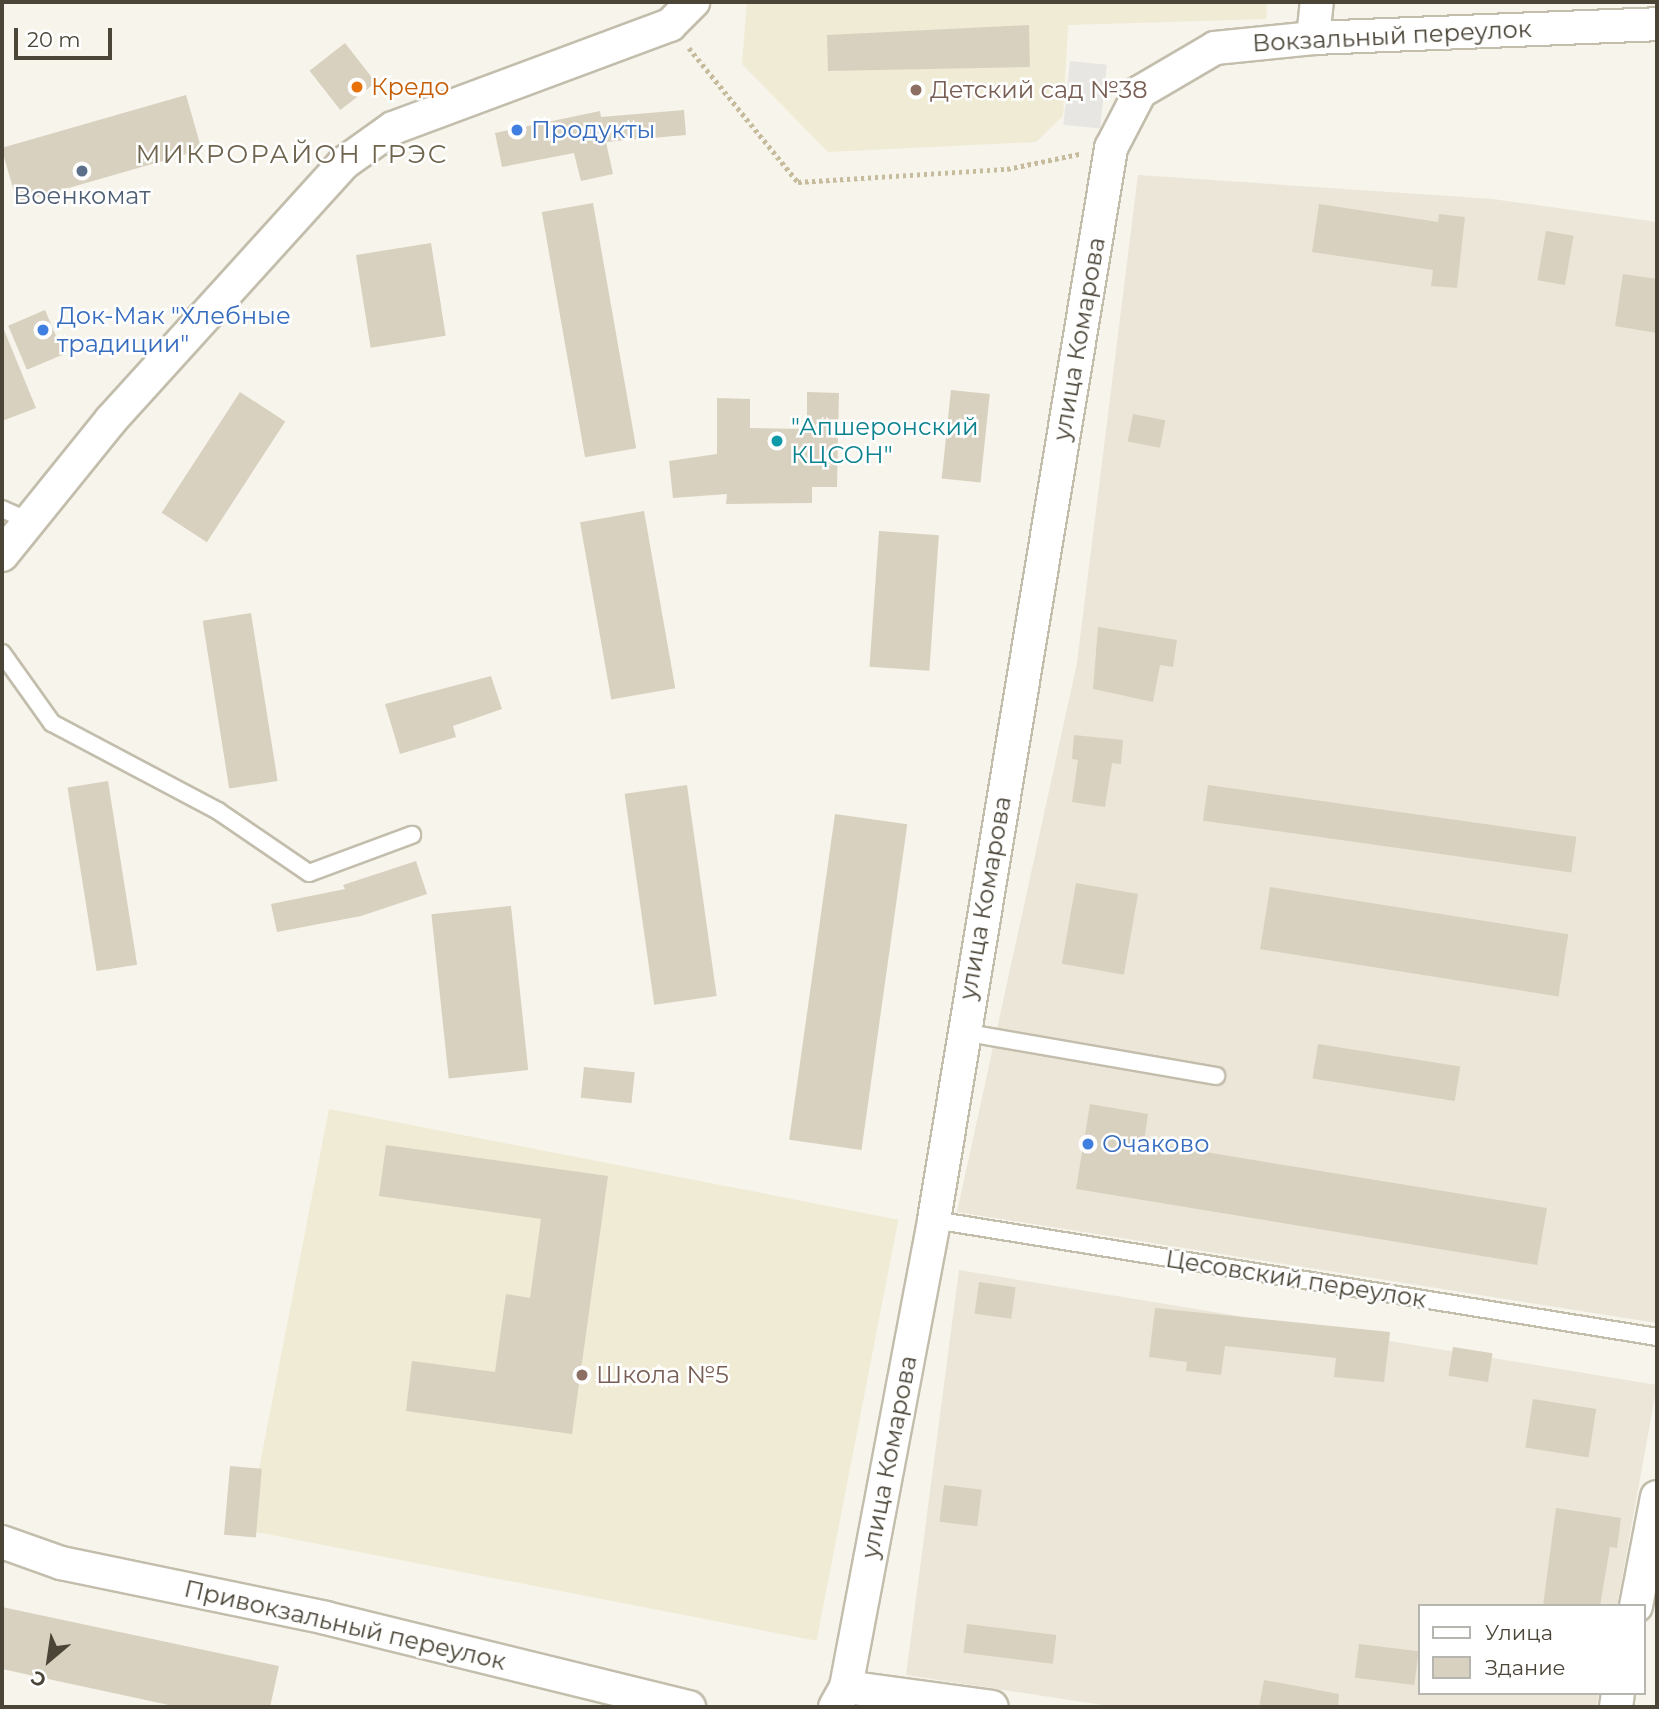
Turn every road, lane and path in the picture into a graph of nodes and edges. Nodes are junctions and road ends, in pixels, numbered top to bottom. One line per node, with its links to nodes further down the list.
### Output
1 (693, 2): 5 (street)
2 (1317, 2): 6 (street)
3 (1570, 14): 4 (street, Вокзальный переулок); 6 (street, Вокзальный переулок)
4 (1657, 24)
5 (670, 25): 8 (path); 9 (street)
6 (1313, 38): 7 (street, Вокзальный переулок)
7 (1140, 92): 8 (street, улица Комарова)
8 (1111, 148): 13 (street, улица Комарова)
9 (14, 514): 10 (street)
10 (2, 555)
11 (2, 653): 12 (lane)
12 (412, 835)
13 (962, 1032): 14 (lane); 15 (street, улица Комарова)
14 (1216, 1076)
15 (934, 1220): 16 (lane, Цесовский переулок); 20 (street, улица Комарова)
16 (1657, 1337)
17 (1657, 1497): 19 (street)
18 (2, 1542): 21 (street, Привокзальный переулок)
19 (1636, 1604)
20 (840, 1697): 22 (street)
21 (689, 1707)
22 (992, 1707)

